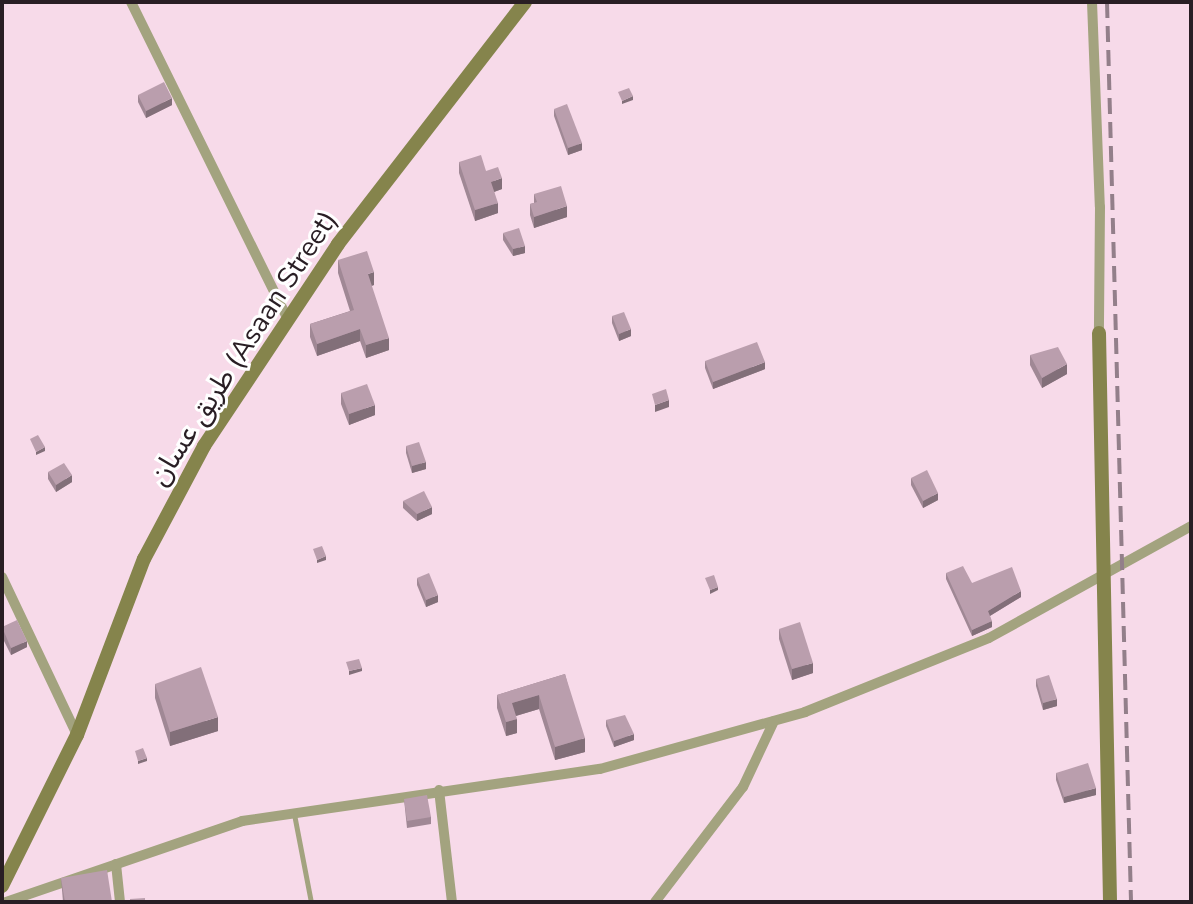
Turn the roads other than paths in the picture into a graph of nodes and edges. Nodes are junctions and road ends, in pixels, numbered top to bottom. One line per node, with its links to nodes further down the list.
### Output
1 (131, 2): 4 (street)
2 (525, 2): 4 (street, طريق عسان (Asaan Street))
3 (1092, 2): 5 (street)
4 (287, 318): 10 (street, طريق عسان (Asaan Street))
5 (1099, 333): 7 (street)
6 (1191, 526): 7 (street)
7 (1101, 575): 9 (street); 20 (street)
8 (2, 577): 10 (street)
9 (774, 721): 11 (street); 19 (street)
10 (77, 735): 14 (street, طريق عسان (Asaan Street))
11 (439, 790): 12 (street); 18 (street)
12 (294, 813): 13 (street); 17 (lane)
13 (116, 864): 15 (street); 16 (street)
14 (2, 886)
15 (6, 902)
16 (120, 902)
17 (311, 902)
18 (452, 902)
19 (655, 902)
20 (1110, 902)

